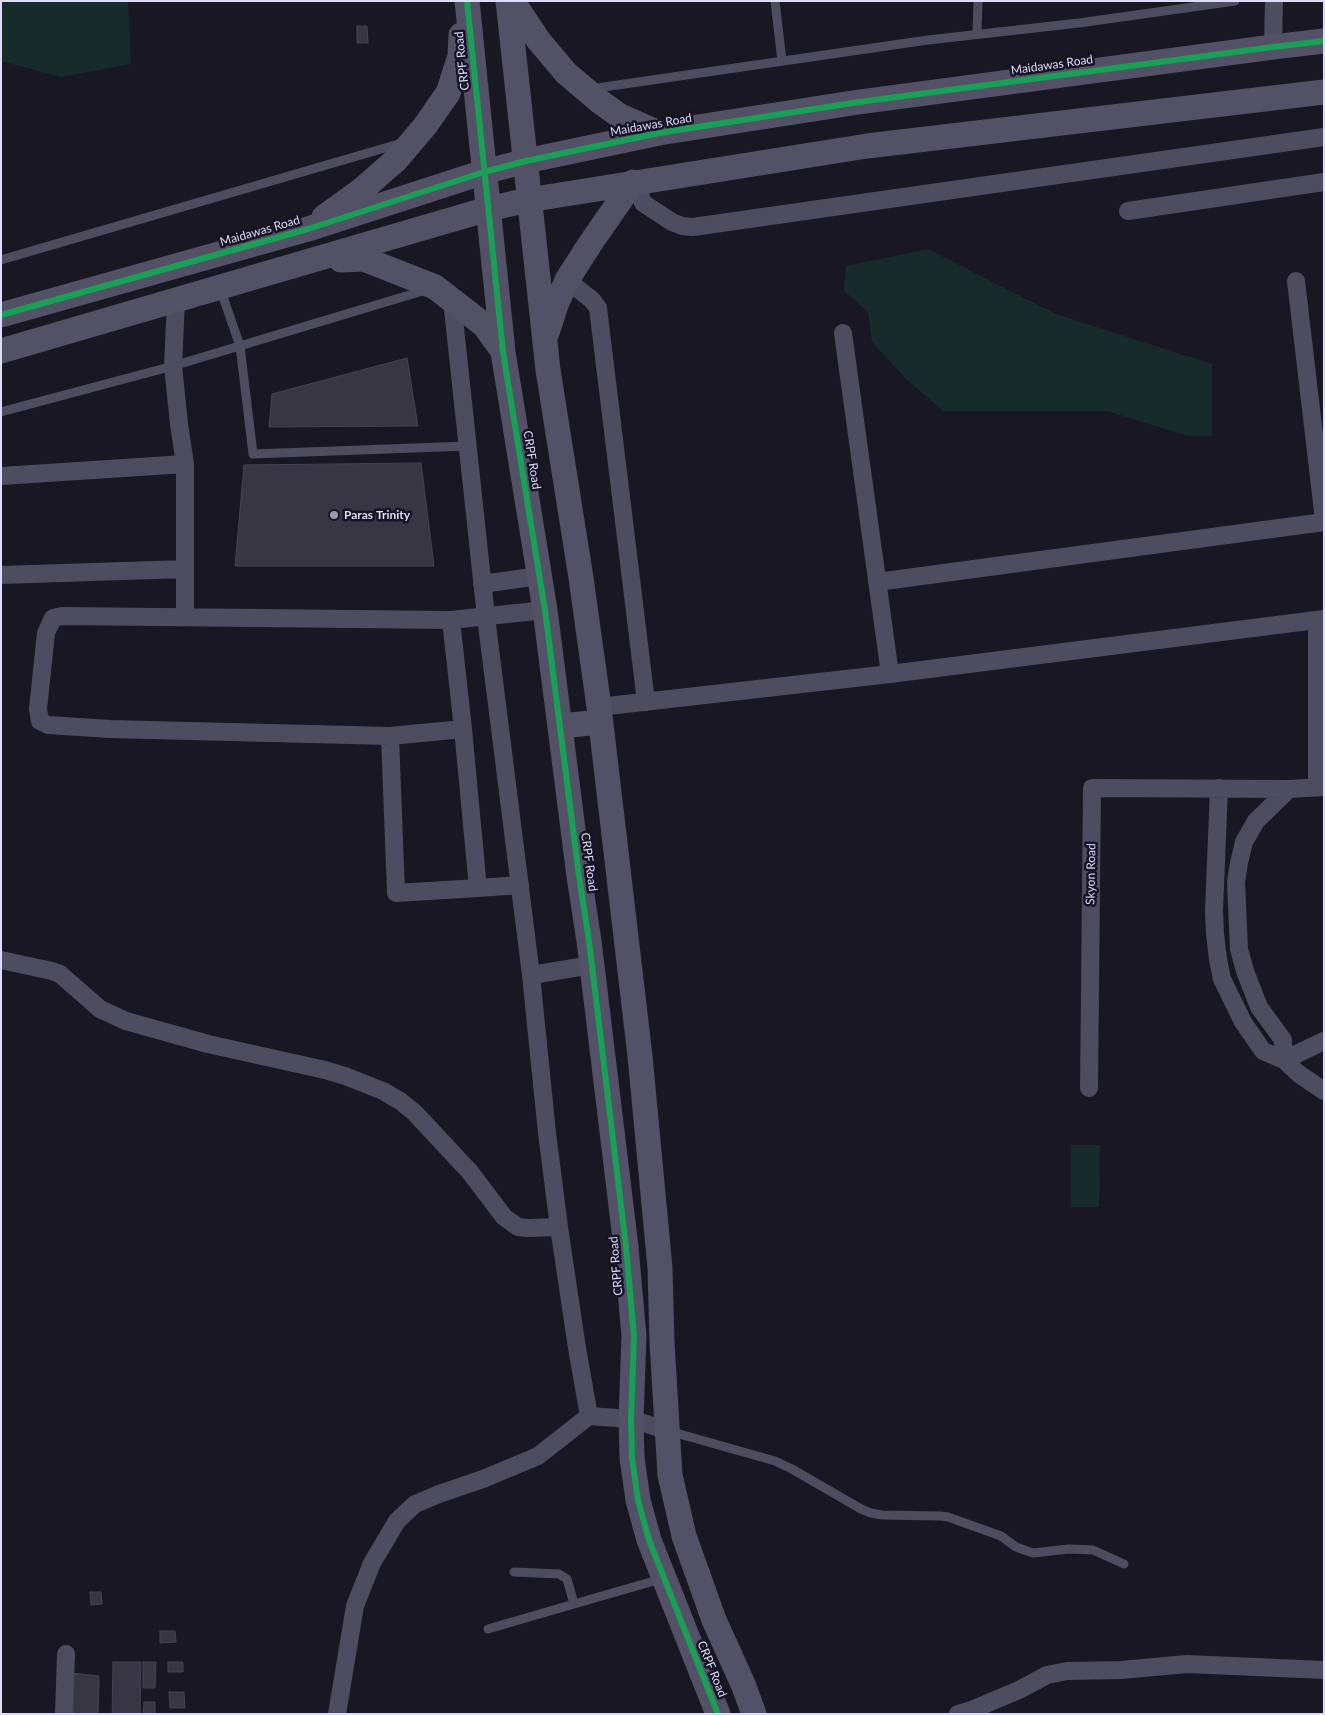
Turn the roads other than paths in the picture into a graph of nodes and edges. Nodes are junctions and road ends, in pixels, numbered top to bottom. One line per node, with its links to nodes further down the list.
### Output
1 (466, 1): 16 (street); 18 (street, CRPF Road)
2 (508, 1): 17 (street)
3 (514, 1): 12 (street)
4 (776, 1): 11 (lane)
5 (978, 1): 8 (lane)
6 (1235, 1): 8 (lane)
7 (1274, 1): 10 (street)
8 (977, 34): 11 (lane)
9 (1324, 41): 10 (street, Maidawas Road)
10 (1273, 47): 14 (street, Maidawas Road)
11 (782, 61): 12 (lane)
12 (585, 89): 14 (street)
13 (1324, 92): 19 (street)
14 (659, 134): 17 (street, Maidawas Road)
15 (1324, 137): 19 (street)
16 (414, 140): 24 (street); 25 (lane)
17 (526, 161): 18 (street, Maidawas Road); 21 (street)
18 (484, 172): 22 (street, CRPF Road); 24 (street, Maidawas Road)
19 (635, 182): 21 (street); 27 (street)
20 (1324, 182): 23 (street)
21 (528, 200): 22 (street); 34 (street)
22 (488, 209): 26 (street); 37 (street, CRPF Road)
23 (1128, 211)
24 (308, 229): 32 (street, Maidawas Road)
25 (1, 260)
26 (312, 262): 29 (street); 30 (street)
27 (567, 280): 34 (street); 55 (street)
28 (1296, 281): 43 (street)
29 (220, 288): 31 (street); 35 (lane)
30 (444, 293): 35 (lane); 37 (street); 40 (street)
31 (176, 301): 36 (street); 38 (street)
32 (1, 315)
33 (843, 333): 47 (street)
34 (544, 340): 56 (street)
35 (240, 346): 38 (lane); 40 (lane)
36 (1, 351)
37 (503, 352): 46 (street, CRPF Road)
38 (173, 366): 39 (lane); 41 (street)
39 (1, 412)
40 (468, 446): 48 (street)
41 (185, 464): 42 (street); 44 (street)
42 (1, 476)
43 (1324, 521): 47 (street)
44 (185, 569): 45 (street); 50 (street)
45 (1, 575)
46 (539, 576): 48 (street); 49 (street, CRPF Road)
47 (877, 582): 54 (street)
48 (482, 584): 51 (street)
49 (545, 610): 51 (street); 57 (street, CRPF Road)
50 (185, 616): 53 (street); 60 (street)
51 (486, 617): 53 (street); 64 (street)
52 (1320, 619): 54 (street); 58 (street, Skyon Road)
53 (451, 620): 59 (street)
54 (890, 674): 55 (street)
55 (646, 702): 56 (street)
56 (599, 711): 57 (street); 76 (street)
57 (558, 717): 67 (street, CRPF Road)
58 (1320, 718): 61 (street, Skyon Road)
59 (463, 729): 60 (street); 65 (street)
60 (390, 736): 65 (street)
61 (1320, 787): 63 (street, Skyon Road)
62 (1219, 788): 63 (street, Skyon Road); 70 (street); 71 (street, Skyon Road)
63 (1289, 789): 70 (street)
64 (520, 885): 65 (street); 68 (street)
65 (478, 888)
66 (1, 960): 73 (street)
67 (592, 965): 68 (street); 75 (street, CRPF Road)
68 (531, 974): 73 (street)
69 (1324, 1041): 70 (street)
70 (1284, 1060): 72 (street)
71 (1088, 1088)
72 (1324, 1091)
73 (559, 1226): 74 (street)
74 (589, 1416): 75 (street); 85 (street)
75 (631, 1419): 76 (street); 79 (street, CRPF Road)
76 (669, 1431): 77 (lane); 87 (street)
77 (1124, 1564)
78 (514, 1572): 80 (lane)
79 (664, 1578): 80 (lane); 86 (street, CRPF Road)
80 (574, 1604): 81 (lane)
81 (488, 1629)
82 (66, 1654): 84 (street)
83 (1324, 1670): 88 (street)
84 (64, 1714)
85 (337, 1714)
86 (718, 1714)
87 (754, 1714)
88 (958, 1714)

